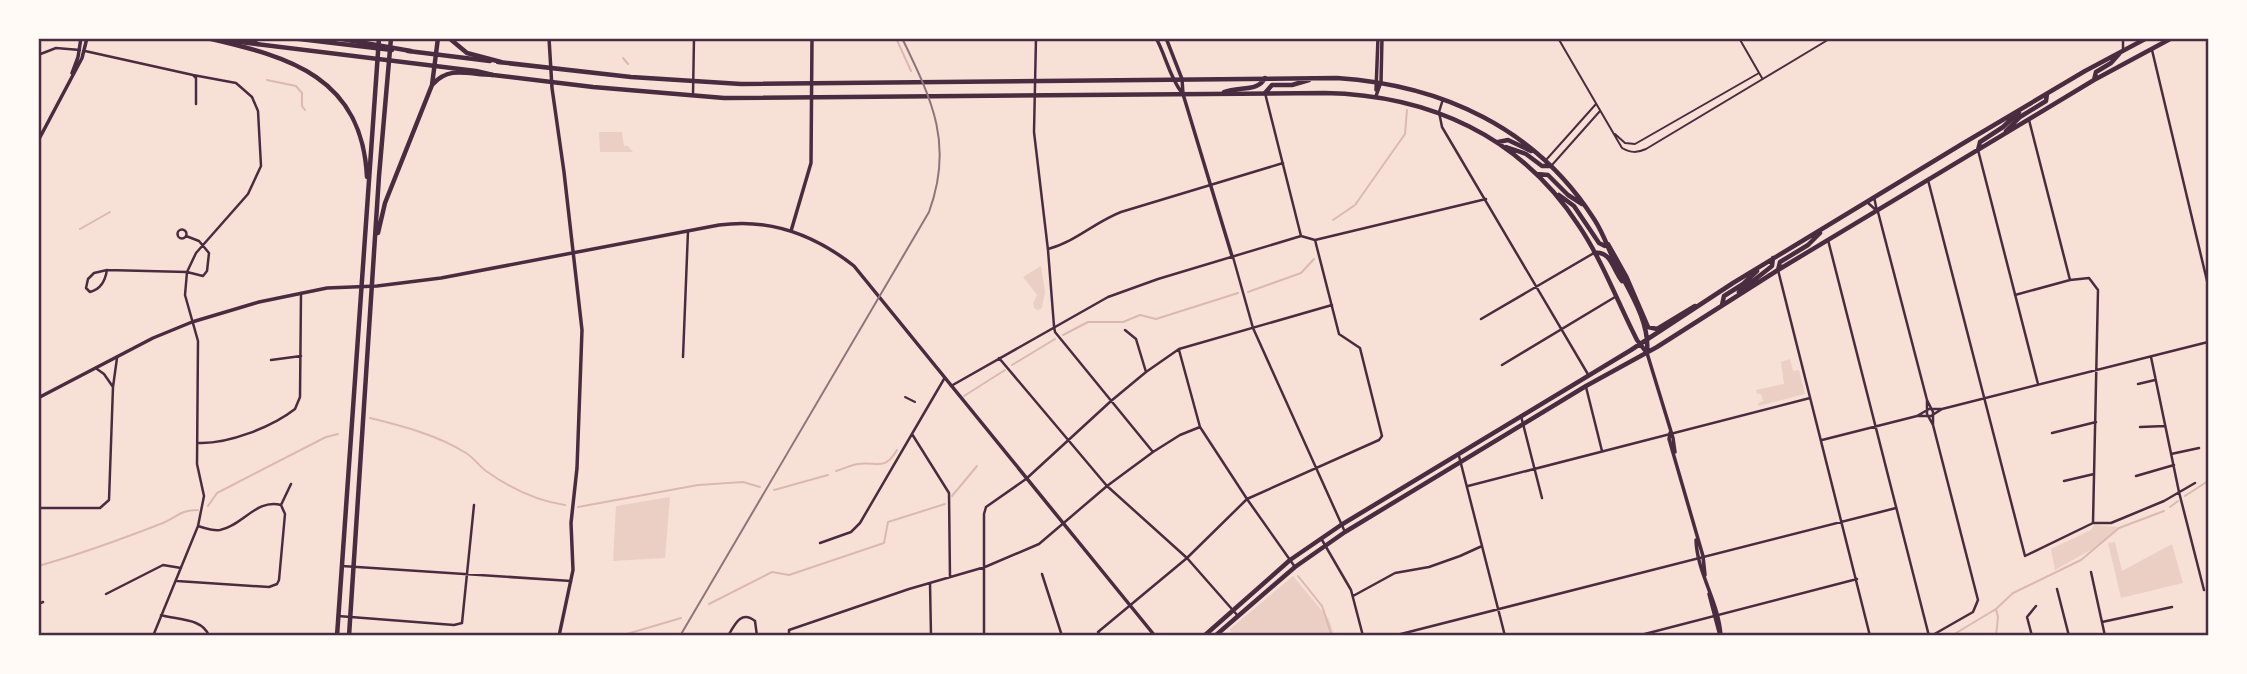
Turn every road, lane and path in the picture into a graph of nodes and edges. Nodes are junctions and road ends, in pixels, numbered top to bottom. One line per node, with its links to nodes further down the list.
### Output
1 (81, 38): 26 (street)
2 (88, 38): 26 (street)
3 (207, 38): 79 (main road)
4 (215, 38): 25 (main road)
5 (244, 38): 25 (main road)
6 (291, 38): 28 (main road)
7 (336, 38): 28 (main road)
8 (378, 38): 79 (main road)
9 (391, 38): 93 (main road)
10 (438, 38): 30 (main road)
11 (449, 38): 32 (main road)
12 (549, 38): 34 (street)
13 (694, 38): 46 (street)
14 (812, 38): 48 (street)
15 (1036, 38): 44 (street)
16 (1156, 38): 40 (street)
17 (1166, 38): 41 (street)
18 (1380, 38): 45 (street)
19 (1739, 38): 35 (street)
20 (1831, 38): 42 (street)
21 (2123, 38): 29 (street)
22 (2147, 38): 29 (main road)
23 (2172, 38): 27 (main road)
24 (1559, 39): 59 (street)
25 (258, 44): 33 (main road)
26 (82, 50): 31 (street); 36 (street); 67 (street)
27 (2152, 50): 43 (main road); 105 (street)
28 (411, 51): 30 (main road)
29 (2122, 51): 43 (main road); 51 (main road)
30 (438, 54): 32 (main road); 33 (main road)
31 (38, 55)
32 (501, 62): 34 (main road)
33 (436, 66): 37 (main road); 49 (main road)
34 (552, 68): 46 (main road); 47 (street)
35 (1759, 73): 42 (street); 65 (street)
36 (193, 75): 60 (street); 92 (street)
37 (493, 75): 47 (main road); 49 (main road)
38 (1265, 78): 39 (main road); 41 (main road); 53 (main road)
39 (1316, 78): 45 (main road); 50 (main road)
40 (1171, 79): 41 (main road); 44 (main road); 52 (street)
41 (1182, 79): 52 (street)
42 (1762, 79): 65 (street)
43 (2094, 80): 64 (main road)
44 (1036, 81): 48 (main road); 55 (street)
45 (1378, 81): 56 (street); 57 (main road)
46 (694, 82): 48 (main road); 54 (street)
47 (552, 83): 54 (main road); 96 (street)
48 (814, 83): 58 (street)
49 (432, 85): 93 (main road)
50 (1265, 93): 53 (main road); 56 (main road); 71 (street)
51 (2047, 93): 61 (main road); 66 (main road)
52 (1183, 94): 53 (main road); 55 (main road); 76 (street)
53 (1220, 94)
54 (693, 96): 58 (main road)
55 (1034, 96): 58 (main road); 94 (street)
56 (1377, 96): 63 (main road)
57 (1443, 98): 63 (street); 70 (main road)
58 (813, 99): 86 (street)
59 (1596, 103): 62 (street); 72 (street)
60 (196, 104)
61 (2028, 105): 69 (main road); 78 (main road)
62 (1601, 111): 65 (street); 73 (street)
63 (1439, 112): 68 (main road); 80 (street)
64 (2028, 120): 66 (main road); 103 (street)
65 (1613, 133)
66 (2000, 136): 69 (main road)
67 (38, 141)
68 (1499, 144): 70 (main road); 72 (main road); 74 (main road)
69 (1978, 150): 75 (main road); 110 (street)
70 (1538, 154): 72 (main road)
71 (1283, 163): 76 (street); 88 (street)
72 (1544, 164): 73 (main road); 74 (street)
73 (1551, 166): 74 (street); 82 (main road)
74 (1541, 175): 77 (main road); 82 (main road)
75 (1928, 180): 83 (main road); 148 (street)
76 (1211, 185): 94 (street); 97 (street)
77 (1555, 192): 91 (main road); 95 (main road)
78 (1874, 197): 81 (main road); 83 (street)
79 (368, 199): 106 (main road)
80 (1486, 199): 89 (street); 104 (street)
81 (1867, 202): 83 (street); 84 (main road)
82 (1586, 206): 91 (main road)
83 (1877, 211): 90 (main road); 149 (street)
84 (1825, 228): 98 (main road); 101 (main road)
85 (688, 231): 86 (street); 96 (street); 130 (street)
86 (791, 231): 138 (street)
87 (187, 236): 92 (street)
88 (1301, 236): 89 (street); 97 (street)
89 (1315, 240): 114 (street)
90 (1828, 240): 101 (main road); 162 (street)
91 (1608, 244): 108 (main road); 113 (main road)
92 (203, 245): 102 (street); 102 (street)
93 (375, 248): 107 (main road)
94 (1048, 250): 118 (street)
95 (1594, 253): 104 (street); 108 (main road); 111 (main road)
96 (573, 254): 107 (street); 220 (street)
97 (1232, 256): 118 (street); 119 (street)
98 (1773, 258): 99 (main road); 112 (main road)
99 (1762, 265): 113 (main road); 115 (main road)
100 (107, 270): 100 (street); 102 (street)
101 (1778, 270): 112 (main road); 147 (street)
102 (187, 272): 117 (street)
103 (2070, 280): 110 (street); 135 (street)
104 (1537, 285): 116 (street); 120 (street)
105 (2208, 285)
106 (363, 286): 107 (street); 109 (street); 209 (main road)
107 (372, 286): 210 (main road)
108 (1627, 286): 122 (main road)
109 (301, 293): 117 (street); 128 (street)
110 (2015, 295): 140 (street)
111 (1615, 297): 120 (street); 124 (main road)
112 (1731, 299): 115 (main road)
113 (1699, 304): 122 (main road)
114 (1332, 305): 119 (street); 179 (street)
115 (1722, 305): 126 (main road)
116 (1481, 319)
117 (192, 322): 127 (street); 171 (street)
118 (1054, 326): 131 (street); 150 (street)
119 (1253, 328): 125 (street); 179 (street)
120 (1563, 328): 133 (street); 137 (street)
121 (1125, 330): 136 (street)
122 (1648, 340): 124 (main road); 126 (main road)
123 (2208, 342): 129 (street)
124 (1640, 345): 126 (main road); 137 (main road)
125 (1179, 349): 136 (street); 164 (street)
126 (1647, 352): 143 (main road); 166 (street)
127 (117, 356): 134 (street); 144 (street)
128 (301, 356): 132 (street); 171 (street)
129 (2151, 356): 135 (street); 139 (street)
130 (683, 357)
131 (999, 358): 142 (street); 169 (street)
132 (271, 360)
133 (1502, 365)
134 (95, 368): 144 (street); 146 (street)
135 (2097, 370): 140 (street); 159 (street)
136 (1146, 372): 150 (street)
137 (1589, 376): 156 (main road)
138 (944, 379): 142 (street); 168 (street)
139 (2156, 380): 141 (street); 163 (street)
140 (2038, 384): 148 (street)
141 (2138, 384)
142 (951, 386): 183 (street)
143 (1586, 386): 160 (main road); 173 (street)
144 (113, 387): 194 (street)
145 (905, 397): 151 (street)
146 (38, 398)
147 (1811, 398): 166 (street); 170 (street)
148 (1983, 398): 153 (street); 197 (street)
149 (1927, 400): 152 (street); 154 (street)
150 (1111, 401): 169 (street); 174 (street)
151 (915, 402)
152 (1932, 409): 153 (street); 154 (street); 155 (street)
153 (1942, 410): 155 (street)
154 (1927, 411): 157 (street); 158 (street)
155 (1933, 415): 158 (street); 161 (street)
156 (1521, 416): 160 (street); 175 (main road)
157 (1917, 416): 158 (street); 162 (street)
158 (1928, 416): 161 (street)
159 (2096, 422): 167 (street); 181 (street)
160 (1523, 423): 177 (main road); 180 (street)
161 (1933, 425): 260 (street)
162 (1876, 426): 170 (street); 195 (street)
163 (2165, 426): 165 (street); 176 (street)
164 (1200, 427): 174 (street); 191 (street)
165 (2140, 427)
166 (1670, 433): 173 (street); 206 (street)
167 (2052, 433)
168 (912, 434): 203 (street); 217 (street)
169 (1068, 439): 183 (street); 187 (street)
170 (1822, 440): 196 (street)
171 (198, 443): 200 (street)
172 (2199, 448): 176 (street)
173 (1602, 451): 180 (street)
174 (1153, 452): 187 (street)
175 (1458, 454): 177 (street); 199 (main road)
176 (2171, 454): 178 (street)
177 (1461, 461): 188 (street); 201 (main road)
178 (2174, 465): 182 (street); 189 (street)
179 (1315, 469): 191 (street); 199 (street)
180 (1535, 469): 188 (street); 190 (street)
181 (2095, 474): 184 (street); 197 (street)
182 (2136, 476)
183 (1026, 478): 198 (street); 211 (street)
184 (2064, 481)
185 (2195, 483): 189 (street)
186 (292, 484): 192 (street)
187 (1107, 486): 198 (street); 207 (street)
188 (1468, 486): 205 (street)
189 (2179, 492): 197 (street); 223 (street)
190 (1542, 498)
191 (1247, 499): 207 (street); 208 (street)
192 (281, 505): 200 (street); 219 (street)
193 (474, 505): 215 (street)
194 (38, 508)
195 (1896, 508): 196 (street); 260 (street)
196 (1843, 522): 206 (street); 218 (street)
197 (2093, 523)
198 (1065, 524): 211 (street); 228 (street)
199 (1341, 525): 201 (street); 202 (main road)
200 (198, 526): 213 (street)
201 (1345, 532): 204 (main road)
202 (1321, 538): 204 (street); 208 (main road)
203 (820, 543)
204 (1325, 544): 212 (main road); 225 (street)
205 (1483, 545): 225 (street); 231 (street)
206 (1700, 557): 231 (street); 234 (street)
207 (1187, 558): 228 (street); 232 (street)
208 (1290, 561): 212 (street); 232 (main road)
209 (342, 566): 210 (street); 235 (main road)
210 (354, 567): 215 (street); 237 (main road)
211 (985, 567): 217 (street); 248 (street)
212 (1295, 567): 236 (main road)
213 (181, 568): 219 (street); 224 (street)
214 (2091, 572): 238 (street)
215 (468, 574): 220 (street); 237 (street)
216 (1042, 574): 249 (street)
217 (950, 578): 221 (street)
218 (1857, 579): 234 (street); 259 (street)
219 (176, 581): 233 (street)
220 (571, 582): 243 (street)
221 (930, 583): 246 (street); 247 (street)
222 (2057, 589): 262 (street)
223 (2204, 590)
224 (106, 594)
225 (1353, 596): 254 (street)
226 (43, 601): 227 (street)
227 (38, 604)
228 (1130, 605): 250 (street); 251 (street)
229 (2036, 606): 261 (street)
230 (2172, 607): 238 (street)
231 (1498, 609): 255 (street); 256 (street)
232 (1233, 610): 236 (street); 252 (main road)
233 (161, 615): 239 (street); 240 (street)
234 (1716, 615): 257 (street); 258 (street)
235 (338, 616): 237 (street); 241 (main road)
236 (1238, 616): 253 (main road)
237 (351, 617): 242 (main road)
238 (2102, 622): 263 (street)
239 (153, 635)
240 (209, 635)
241 (337, 635)
242 (349, 635)
243 (559, 635)
244 (728, 635): 245 (street)
245 (758, 635)
246 (789, 635)
247 (931, 635)
248 (984, 635)
249 (1062, 635)
250 (1101, 635)
251 (1155, 635)
252 (1204, 635)
253 (1215, 635)
254 (1363, 635)
255 (1392, 635)
256 (1505, 635)
257 (1637, 635)
258 (1721, 635)
259 (1870, 635)
260 (1930, 635)
261 (2032, 635)
262 (2069, 635)
263 (2105, 635)

